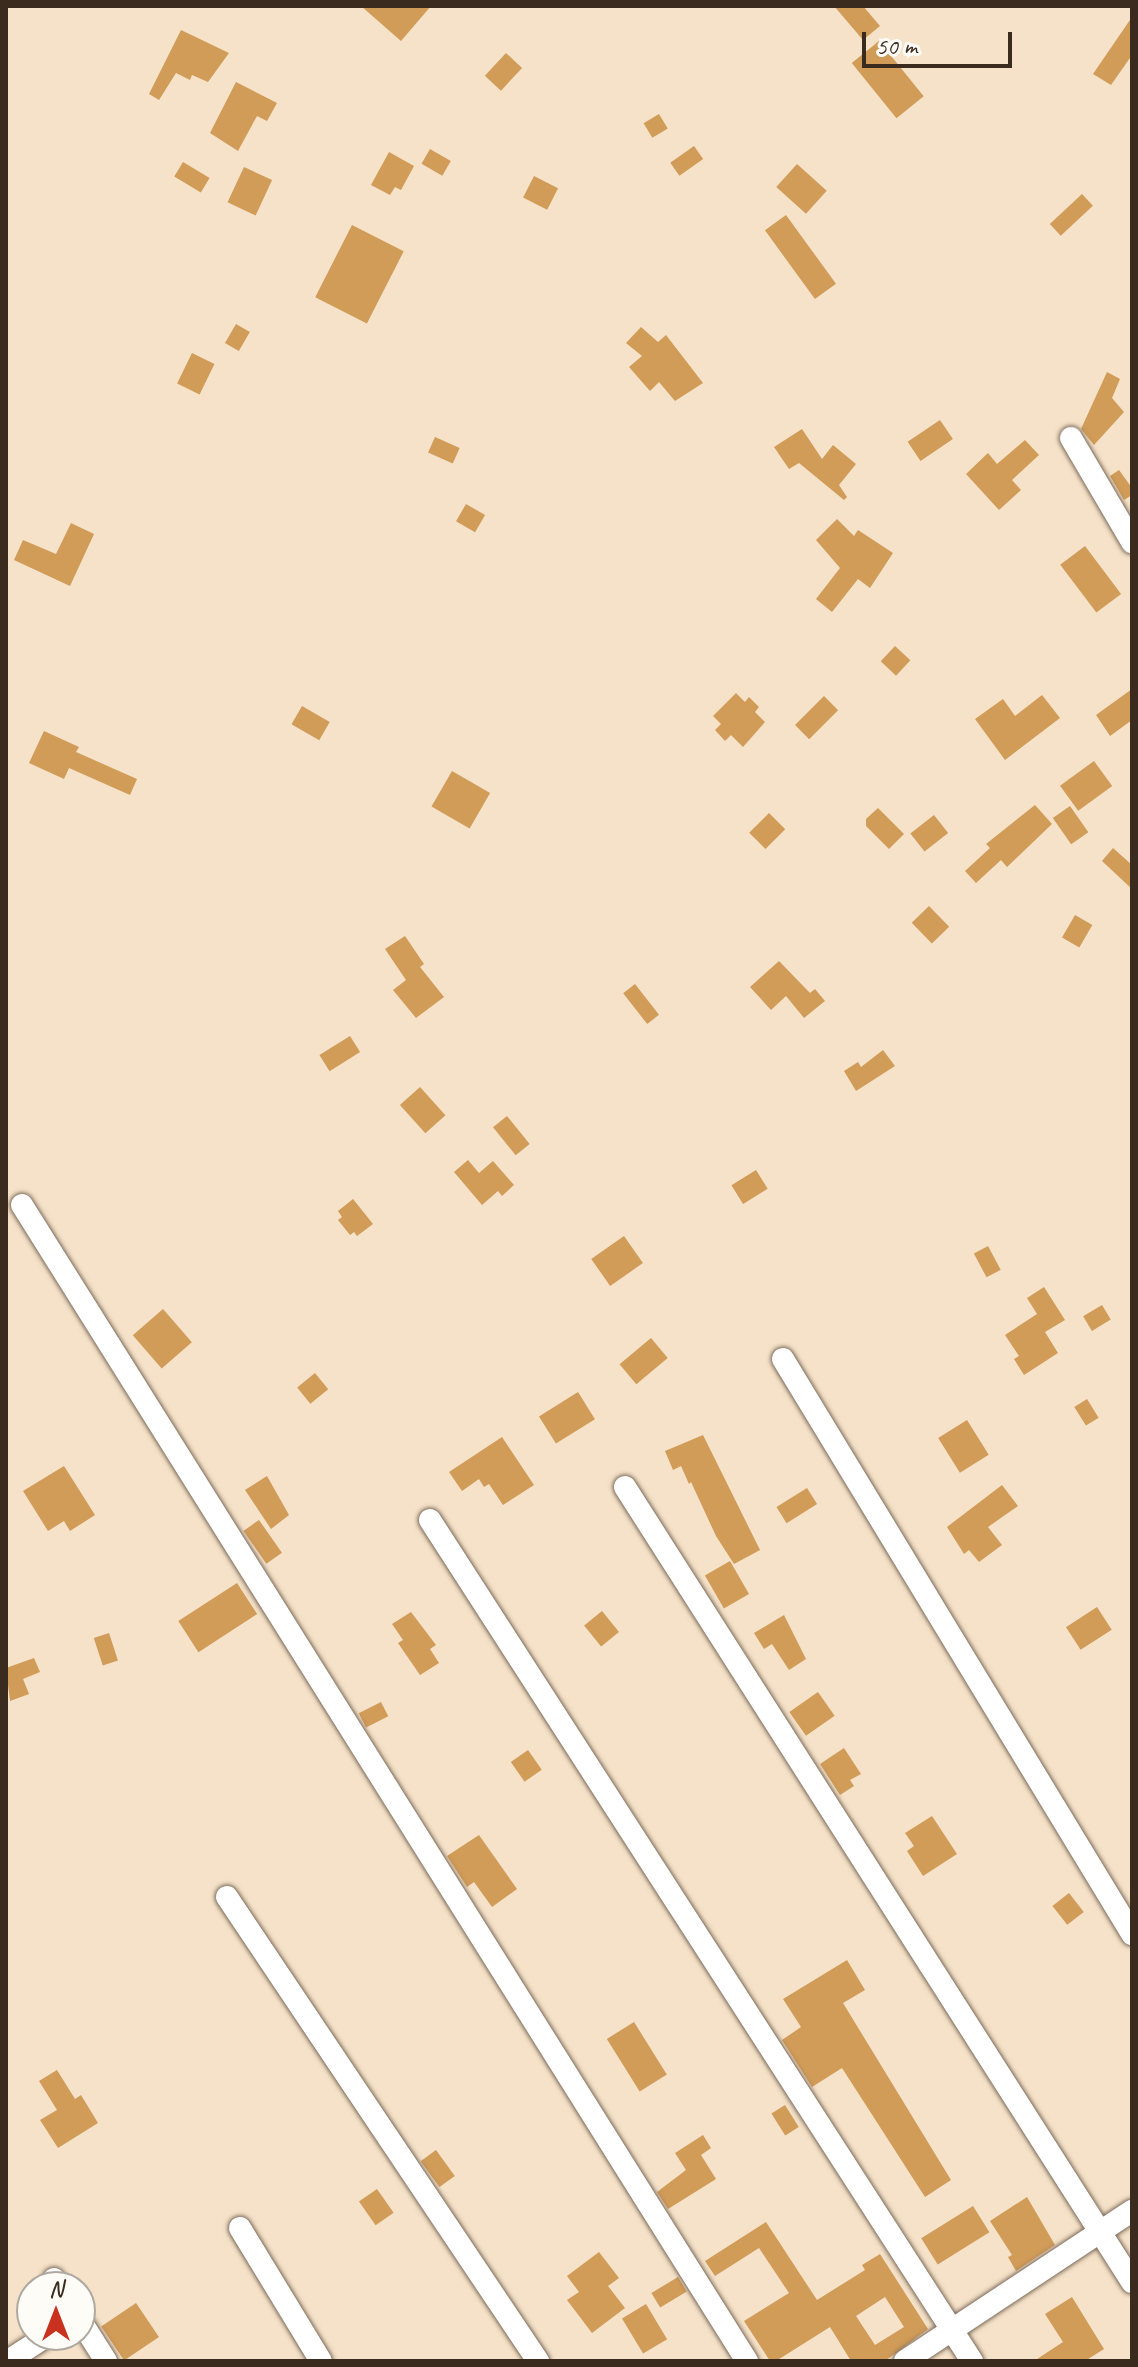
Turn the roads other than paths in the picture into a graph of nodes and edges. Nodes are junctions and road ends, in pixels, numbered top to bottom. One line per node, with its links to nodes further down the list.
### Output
1 (1071, 438): 2 (street)
2 (1132, 542)
3 (22, 1205): 16 (street)
4 (783, 1359): 8 (street)
5 (625, 1487): 11 (street)
6 (430, 1520): 13 (street)
7 (227, 1897): 15 (street)
8 (1132, 1934)
9 (1132, 2211): 11 (street)
10 (240, 2228): 14 (street)
11 (1098, 2232): 12 (street); 13 (street)
12 (1132, 2282)
13 (952, 2330): 17 (street); 18 (street)
14 (321, 2361)
15 (538, 2361)
16 (747, 2361)
17 (905, 2361)
18 (972, 2361)

